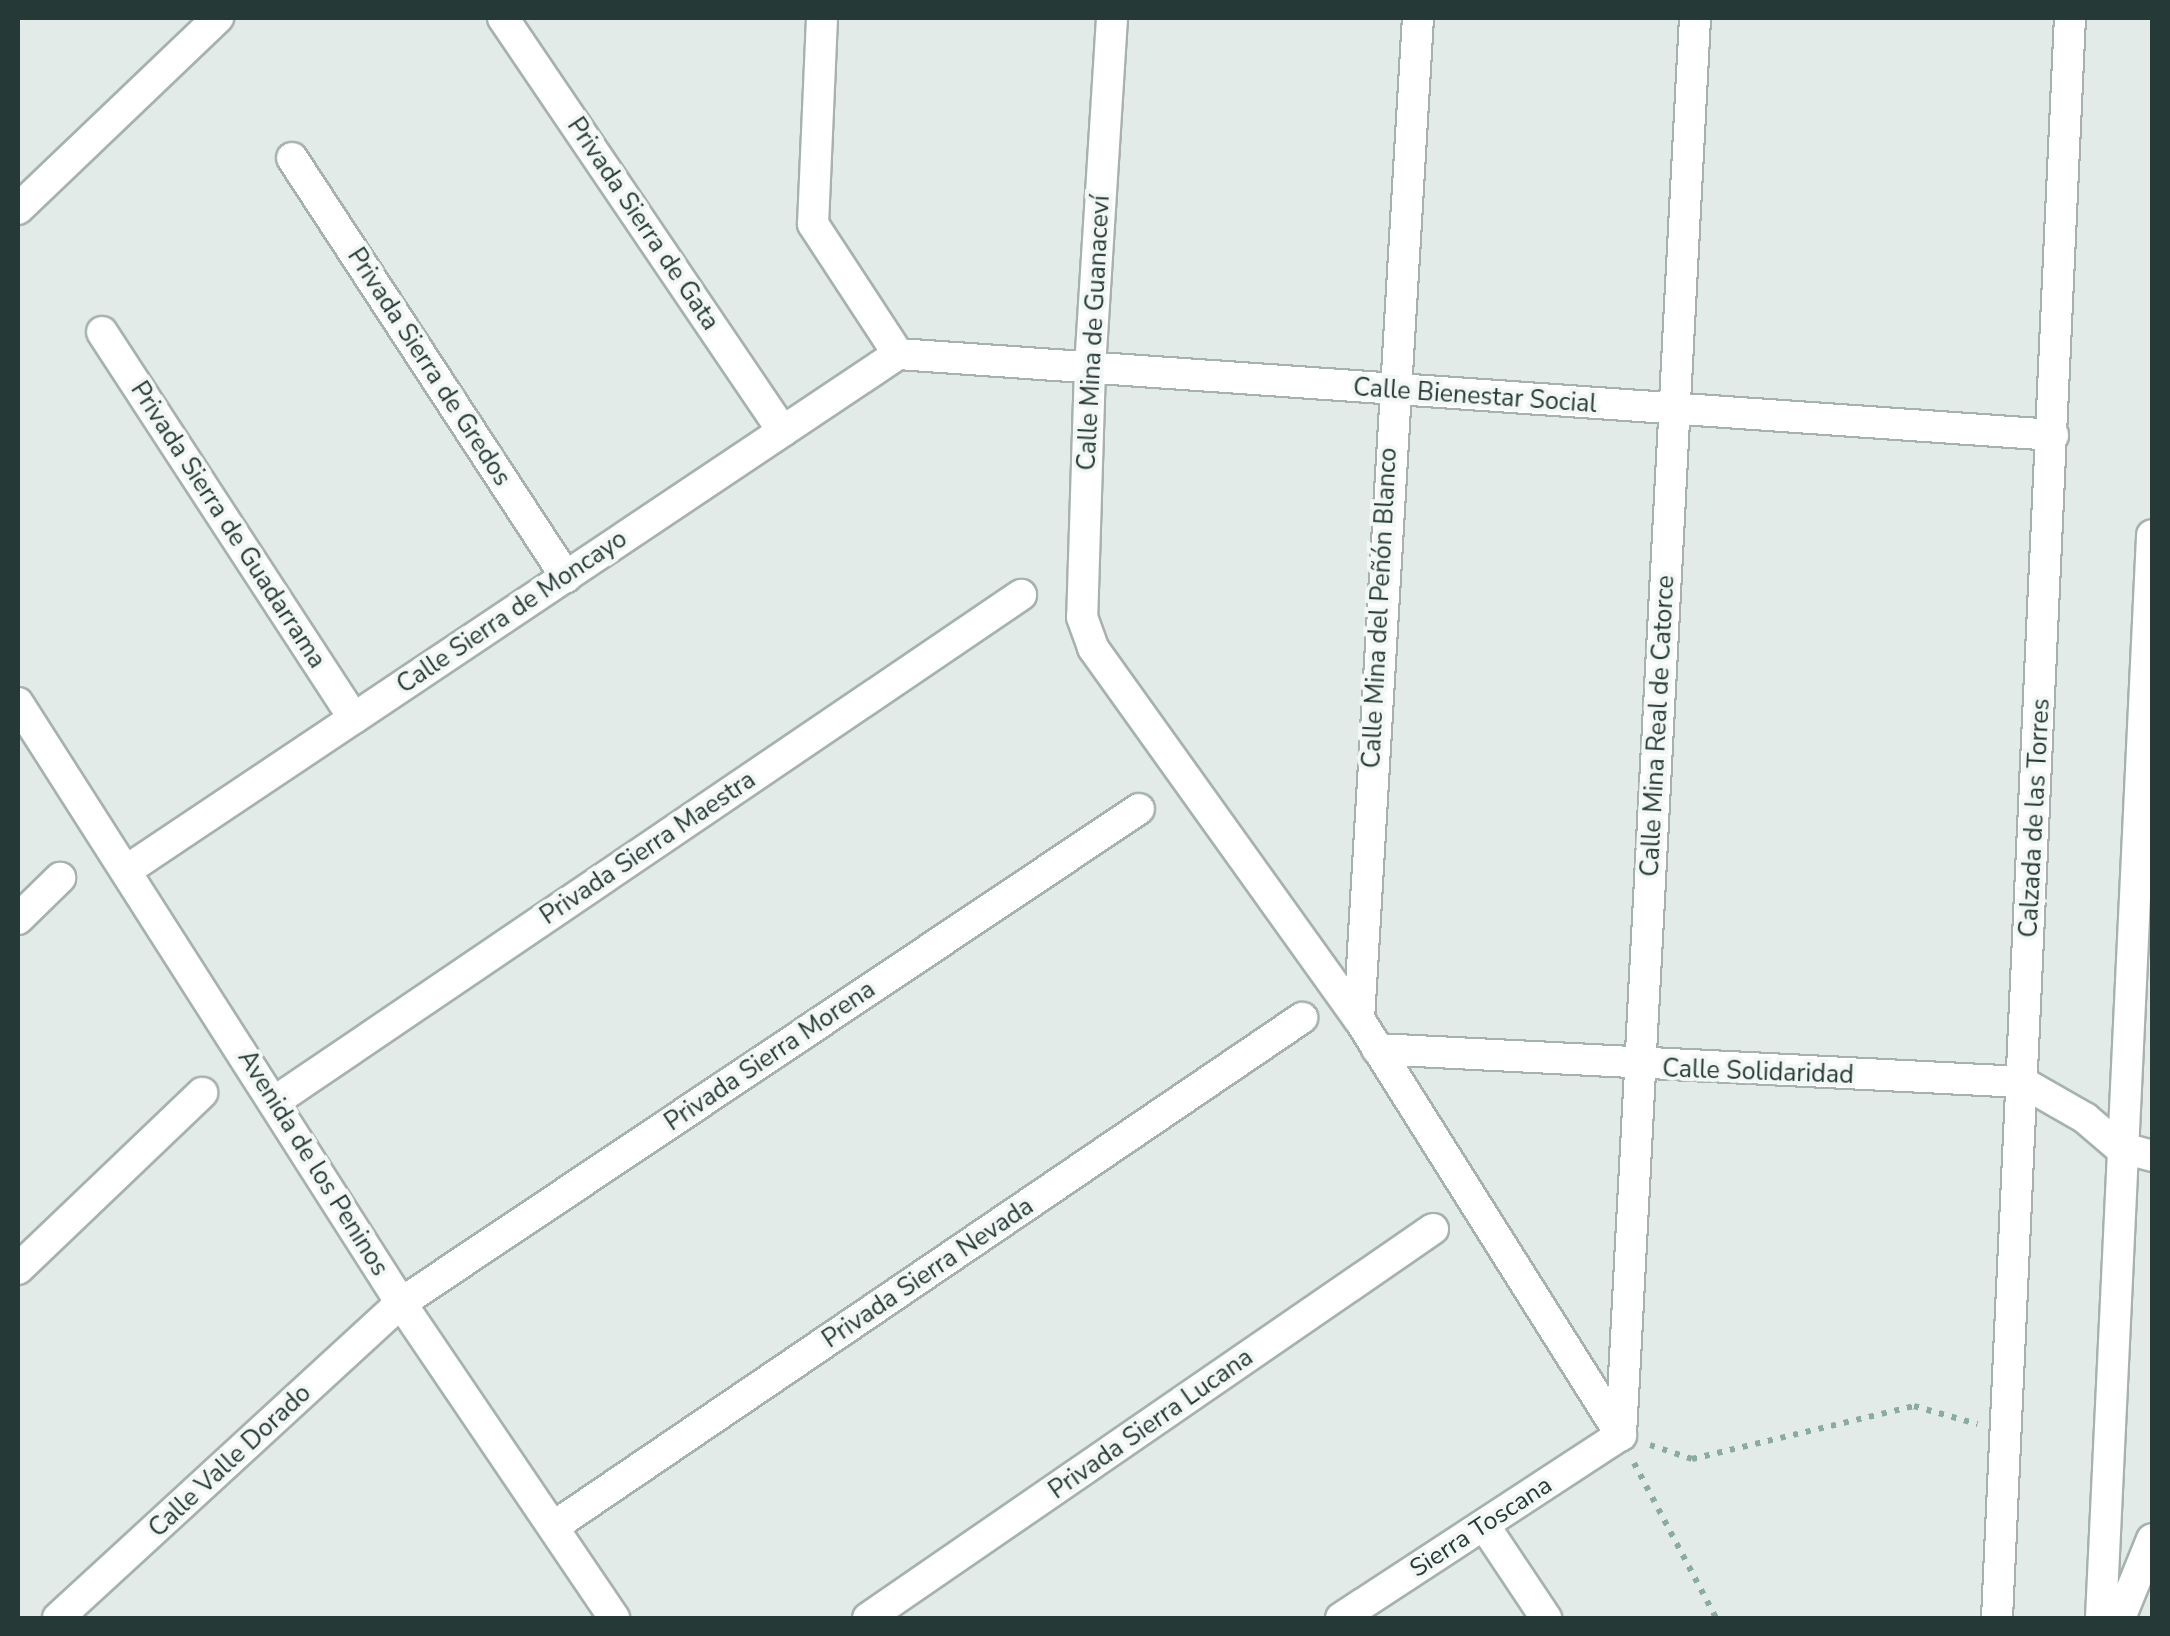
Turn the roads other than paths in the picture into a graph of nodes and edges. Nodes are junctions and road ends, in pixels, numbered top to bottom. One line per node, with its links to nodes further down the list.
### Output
1 (218, 18): 9 (street)
2 (503, 18): 15 (street, Privada Sierra de Gata)
3 (822, 18): 11 (street)
4 (1112, 18): 12 (street, Calle Mina de Guanaceví)
5 (1418, 18): 13 (street, Calle Mina del Peñón Blanco)
6 (1695, 18): 14 (street, Calle Mina Real de Catorce)
7 (2070, 18): 16 (street, Calzada de las Torres)
8 (292, 158): 18 (street, Privada Sierra de Gredos)
9 (18, 209)
10 (102, 332): 21 (street, Privada Sierra de Guadarrama)
11 (898, 354): 12 (street, Calle Bienestar Social); 15 (street, Calle Sierra de Moncayo)
12 (1090, 368): 13 (street, Calle Bienestar Social); 27 (street, Calle Mina de Guanaceví)
13 (1391, 391): 14 (street, Calle Bienestar Social); 27 (street, Calle Mina del Peñón Blanco)
14 (1674, 409): 16 (street, Calle Bienestar Social); 29 (street, Calle Mina Real de Catorce)
15 (783, 432): 18 (street, Calle Sierra de Moncayo)
16 (2053, 435): 30 (street, Calzada de las Torres)
17 (2152, 534): 33 (street)
18 (566, 577): 21 (street, Calle Sierra de Moncayo)
19 (1022, 595): 32 (street, Privada Sierra Maestra)
20 (18, 703): 23 (street, Avenida de los Peninos)
21 (354, 718): 23 (street, Calle Sierra de Moncayo)
22 (1139, 809): 37 (street, Privada Sierra Morena)
23 (126, 870): 32 (street, Avenida de los Peninos)
24 (60, 878): 25 (street)
25 (18, 919)
26 (1302, 1018): 40 (street, Privada Sierra Nevada)
27 (1359, 1020): 28 (street)
28 (1376, 1049): 29 (street, Calle Solidaridad); 38 (street)
29 (1642, 1067): 30 (street, Calle Solidaridad); 38 (street, Calle Mina Real de Catorce)
30 (2022, 1082): 33 (street, Calle Solidaridad); 47 (street, Calzada de las Torres)
31 (202, 1093): 36 (street)
32 (274, 1102): 37 (street, Avenida de los Peninos)
33 (2119, 1147): 34 (street); 48 (street)
34 (2152, 1156)
35 (1433, 1229): 44 (street, Privada Sierra Lucana)
36 (18, 1269)
37 (401, 1303): 40 (street, Avenida de los Peninos); 42 (street, Calle Valle Dorado)
38 (1621, 1435): 39 (street, Sierra Toscana)
39 (1484, 1525): 45 (street, Sierra Toscana); 46 (street)
40 (553, 1528): 43 (street, Avenida de los Peninos)
41 (2152, 1539): 49 (street)
42 (58, 1618)
43 (614, 1618)
44 (868, 1618)
45 (1341, 1618)
46 (1546, 1618)
47 (1997, 1618)
48 (2101, 1618)
49 (2120, 1618)

